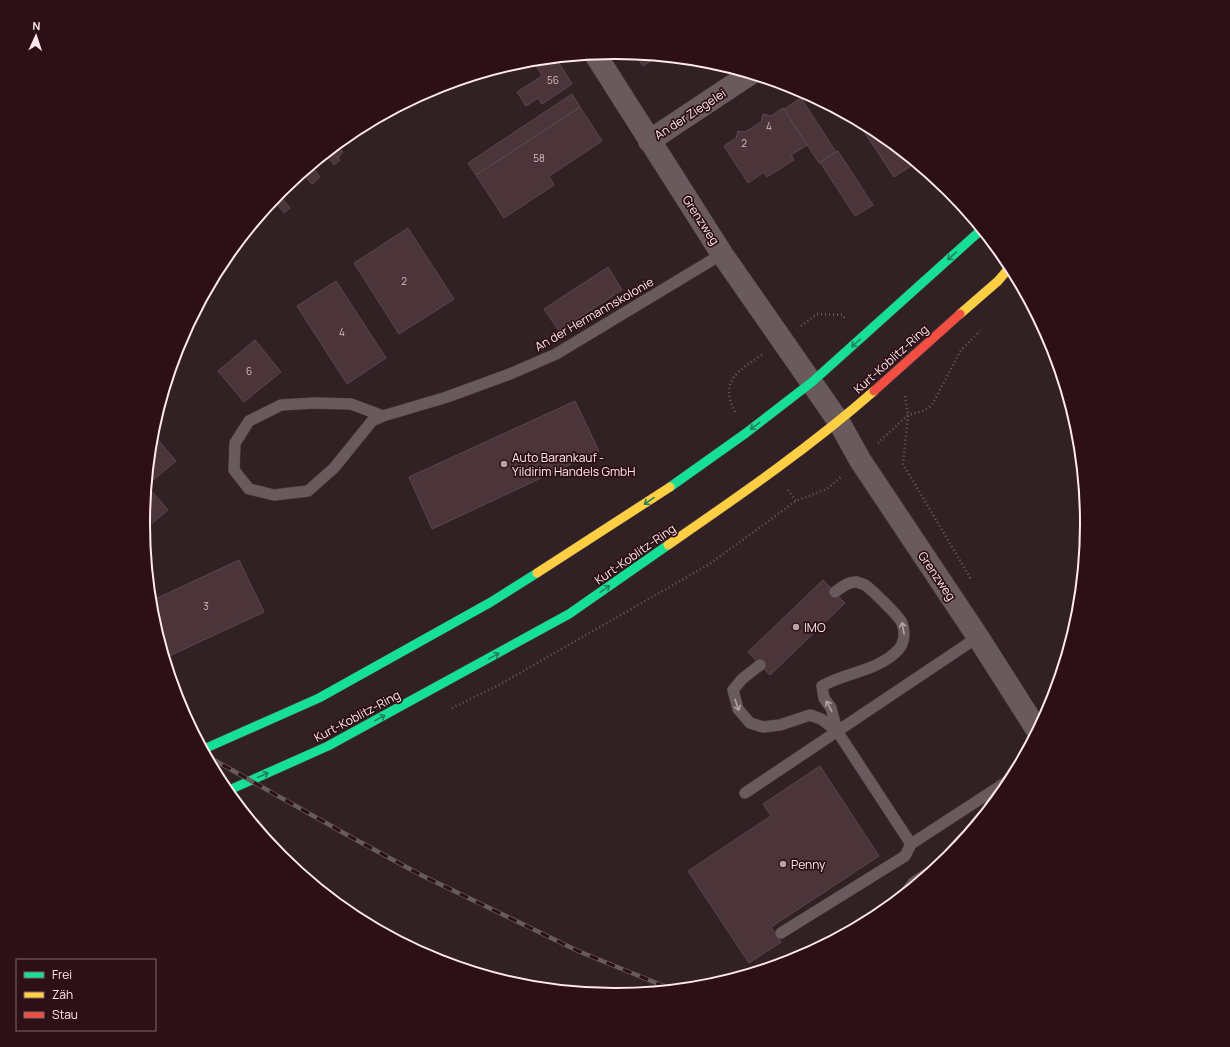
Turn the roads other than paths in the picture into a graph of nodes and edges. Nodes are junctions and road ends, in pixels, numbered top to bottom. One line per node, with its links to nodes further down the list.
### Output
1 (598, 60): 3 (street, Grenzweg)
2 (744, 78): 3 (street, An der Ziegelei)
3 (649, 141): 5 (street, Grenzweg)
4 (977, 233): 7 (main road, one-way to 7)
5 (722, 254): 7 (street, Grenzweg); 8 (lane, An der Hermannskolonie)
6 (1005, 272): 9 (main road, Kurt-Koblitz-Ring)
7 (812, 382): 9 (street, Grenzweg); 15 (main road, one-way to 15)
8 (383, 416): 8 (lane, An der Hermannskolonie)
9 (838, 422): 11 (street, Grenzweg); 17 (main road, Kurt-Koblitz-Ring, one-way to 9)
10 (835, 592): 14 (lane, one-way to 10)
11 (978, 637): 13 (street, Grenzweg); 14 (lane)
12 (760, 665): 14 (lane, one-way to 14)
13 (1034, 725)
14 (837, 731): 18 (lane); 19 (lane)
15 (208, 747)
16 (997, 787): 19 (lane)
17 (233, 788)
18 (745, 793)
19 (911, 844): 20 (lane)
20 (781, 933)

